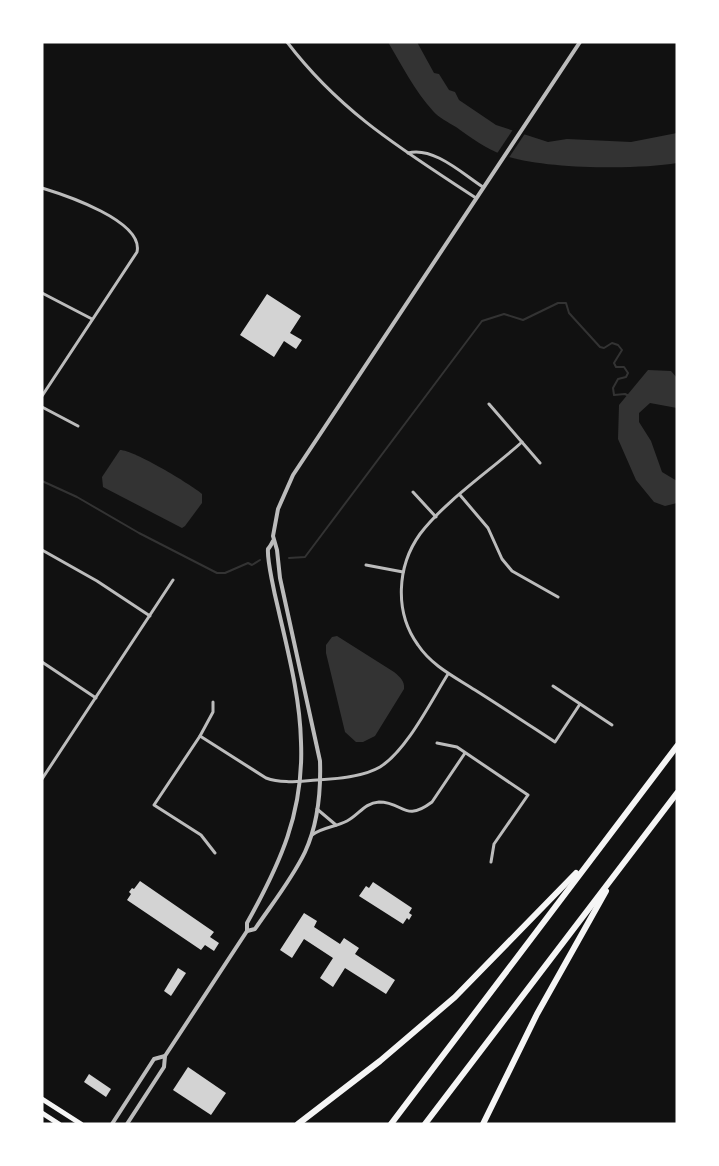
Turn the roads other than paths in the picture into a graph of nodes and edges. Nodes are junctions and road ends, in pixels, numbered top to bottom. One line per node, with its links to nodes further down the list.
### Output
1 (287, 42): 3 (street)
2 (580, 42): 5 (street)
3 (408, 153): 5 (street); 6 (street)
4 (42, 188): 8 (street)
5 (483, 188): 6 (street)
6 (476, 198): 18 (street)
7 (42, 293): 8 (street)
8 (92, 319): 9 (street)
9 (42, 396)
10 (489, 404): 13 (street)
11 (42, 407): 12 (street)
12 (78, 426)
13 (522, 442): 14 (street); 16 (street)
14 (540, 463)
15 (413, 492): 17 (street)
16 (460, 495): 17 (street); 23 (street)
17 (436, 518): 21 (street)
18 (273, 541): 25 (street); 26 (street)
19 (42, 550): 24 (street)
20 (366, 565): 21 (street)
21 (403, 572): 28 (street)
22 (173, 580): 24 (street)
23 (558, 597)
24 (150, 616): 30 (street)
25 (297, 653): 26 (street); 39 (street)
26 (288, 654): 40 (street)
27 (42, 662): 30 (street)
28 (448, 674): 32 (street); 39 (street)
29 (553, 686): 32 (street)
30 (96, 698): 38 (street)
31 (213, 702): 34 (street)
32 (580, 704): 33 (street)
33 (612, 725)
34 (200, 736): 40 (street); 45 (street)
35 (437, 743): 37 (street)
36 (677, 746): 46 (highway)
37 (465, 753): 43 (street); 47 (street)
38 (42, 779)
39 (320, 780): 40 (street); 42 (street)
40 (299, 781): 49 (street)
41 (677, 792): 48 (highway)
42 (317, 809): 43 (street); 44 (street)
43 (336, 825): 44 (street)
44 (310, 837): 49 (street)
45 (215, 853)
46 (593, 855): 57 (highway); 58 (highway)
47 (491, 862)
48 (622, 865): 59 (highway); 60 (highway)
49 (247, 931): 50 (street)
50 (165, 1056): 55 (street); 56 (street)
51 (42, 1099): 54 (main road)
52 (42, 1113): 53 (main road)
53 (59, 1124)
54 (81, 1124)
55 (112, 1124)
56 (127, 1124)
57 (298, 1124)
58 (391, 1124)
59 (425, 1124)
60 (483, 1124)

